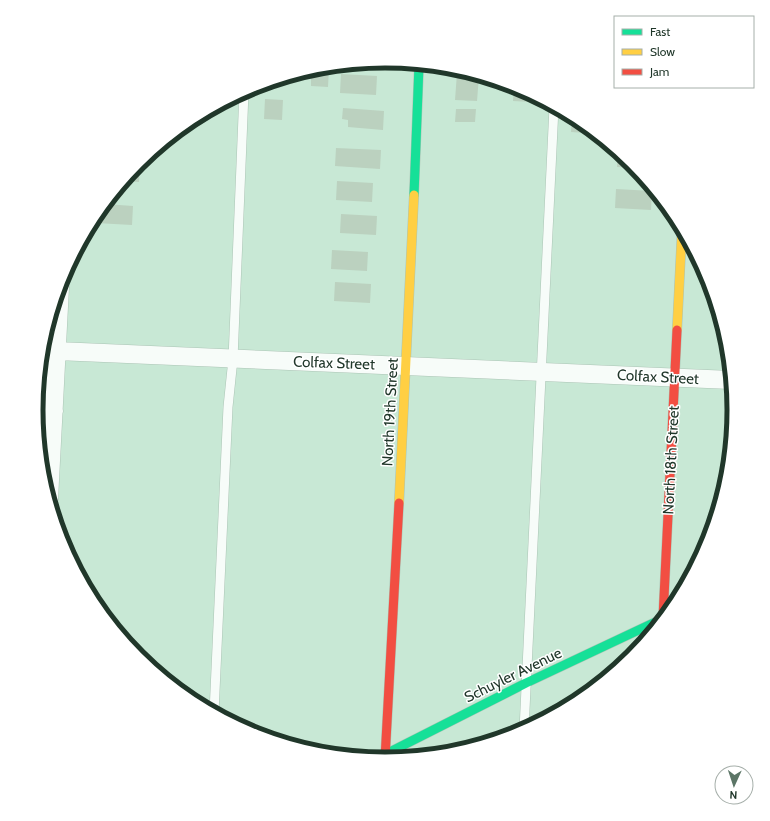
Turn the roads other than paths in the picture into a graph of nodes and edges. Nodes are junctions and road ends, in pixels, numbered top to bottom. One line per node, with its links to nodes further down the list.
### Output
1 (419, 70): 8 (street, North 19th Street)
2 (244, 100): 7 (lane)
3 (554, 113): 9 (lane)
4 (681, 241): 10 (street, North 18th Street)
5 (59, 308): 6 (street)
6 (57, 351): 7 (street, Colfax Street); 13 (street)
7 (233, 359): 8 (street, Colfax Street); 18 (lane)
8 (407, 366): 9 (street, Colfax Street); 20 (street, North 19th Street)
9 (541, 371): 10 (street, Colfax Street); 17 (lane)
10 (675, 378): 11 (street, Colfax Street); 15 (street, North 18th Street)
11 (725, 380)
12 (43, 410): 13 (street)
13 (54, 411): 14 (street)
14 (50, 478)
15 (664, 607)
16 (652, 624): 17 (street, Schuyler Avenue)
17 (526, 683): 19 (lane); 21 (street, Schuyler Avenue)
18 (214, 707)
19 (524, 722)
20 (385, 752)
21 (395, 752)

